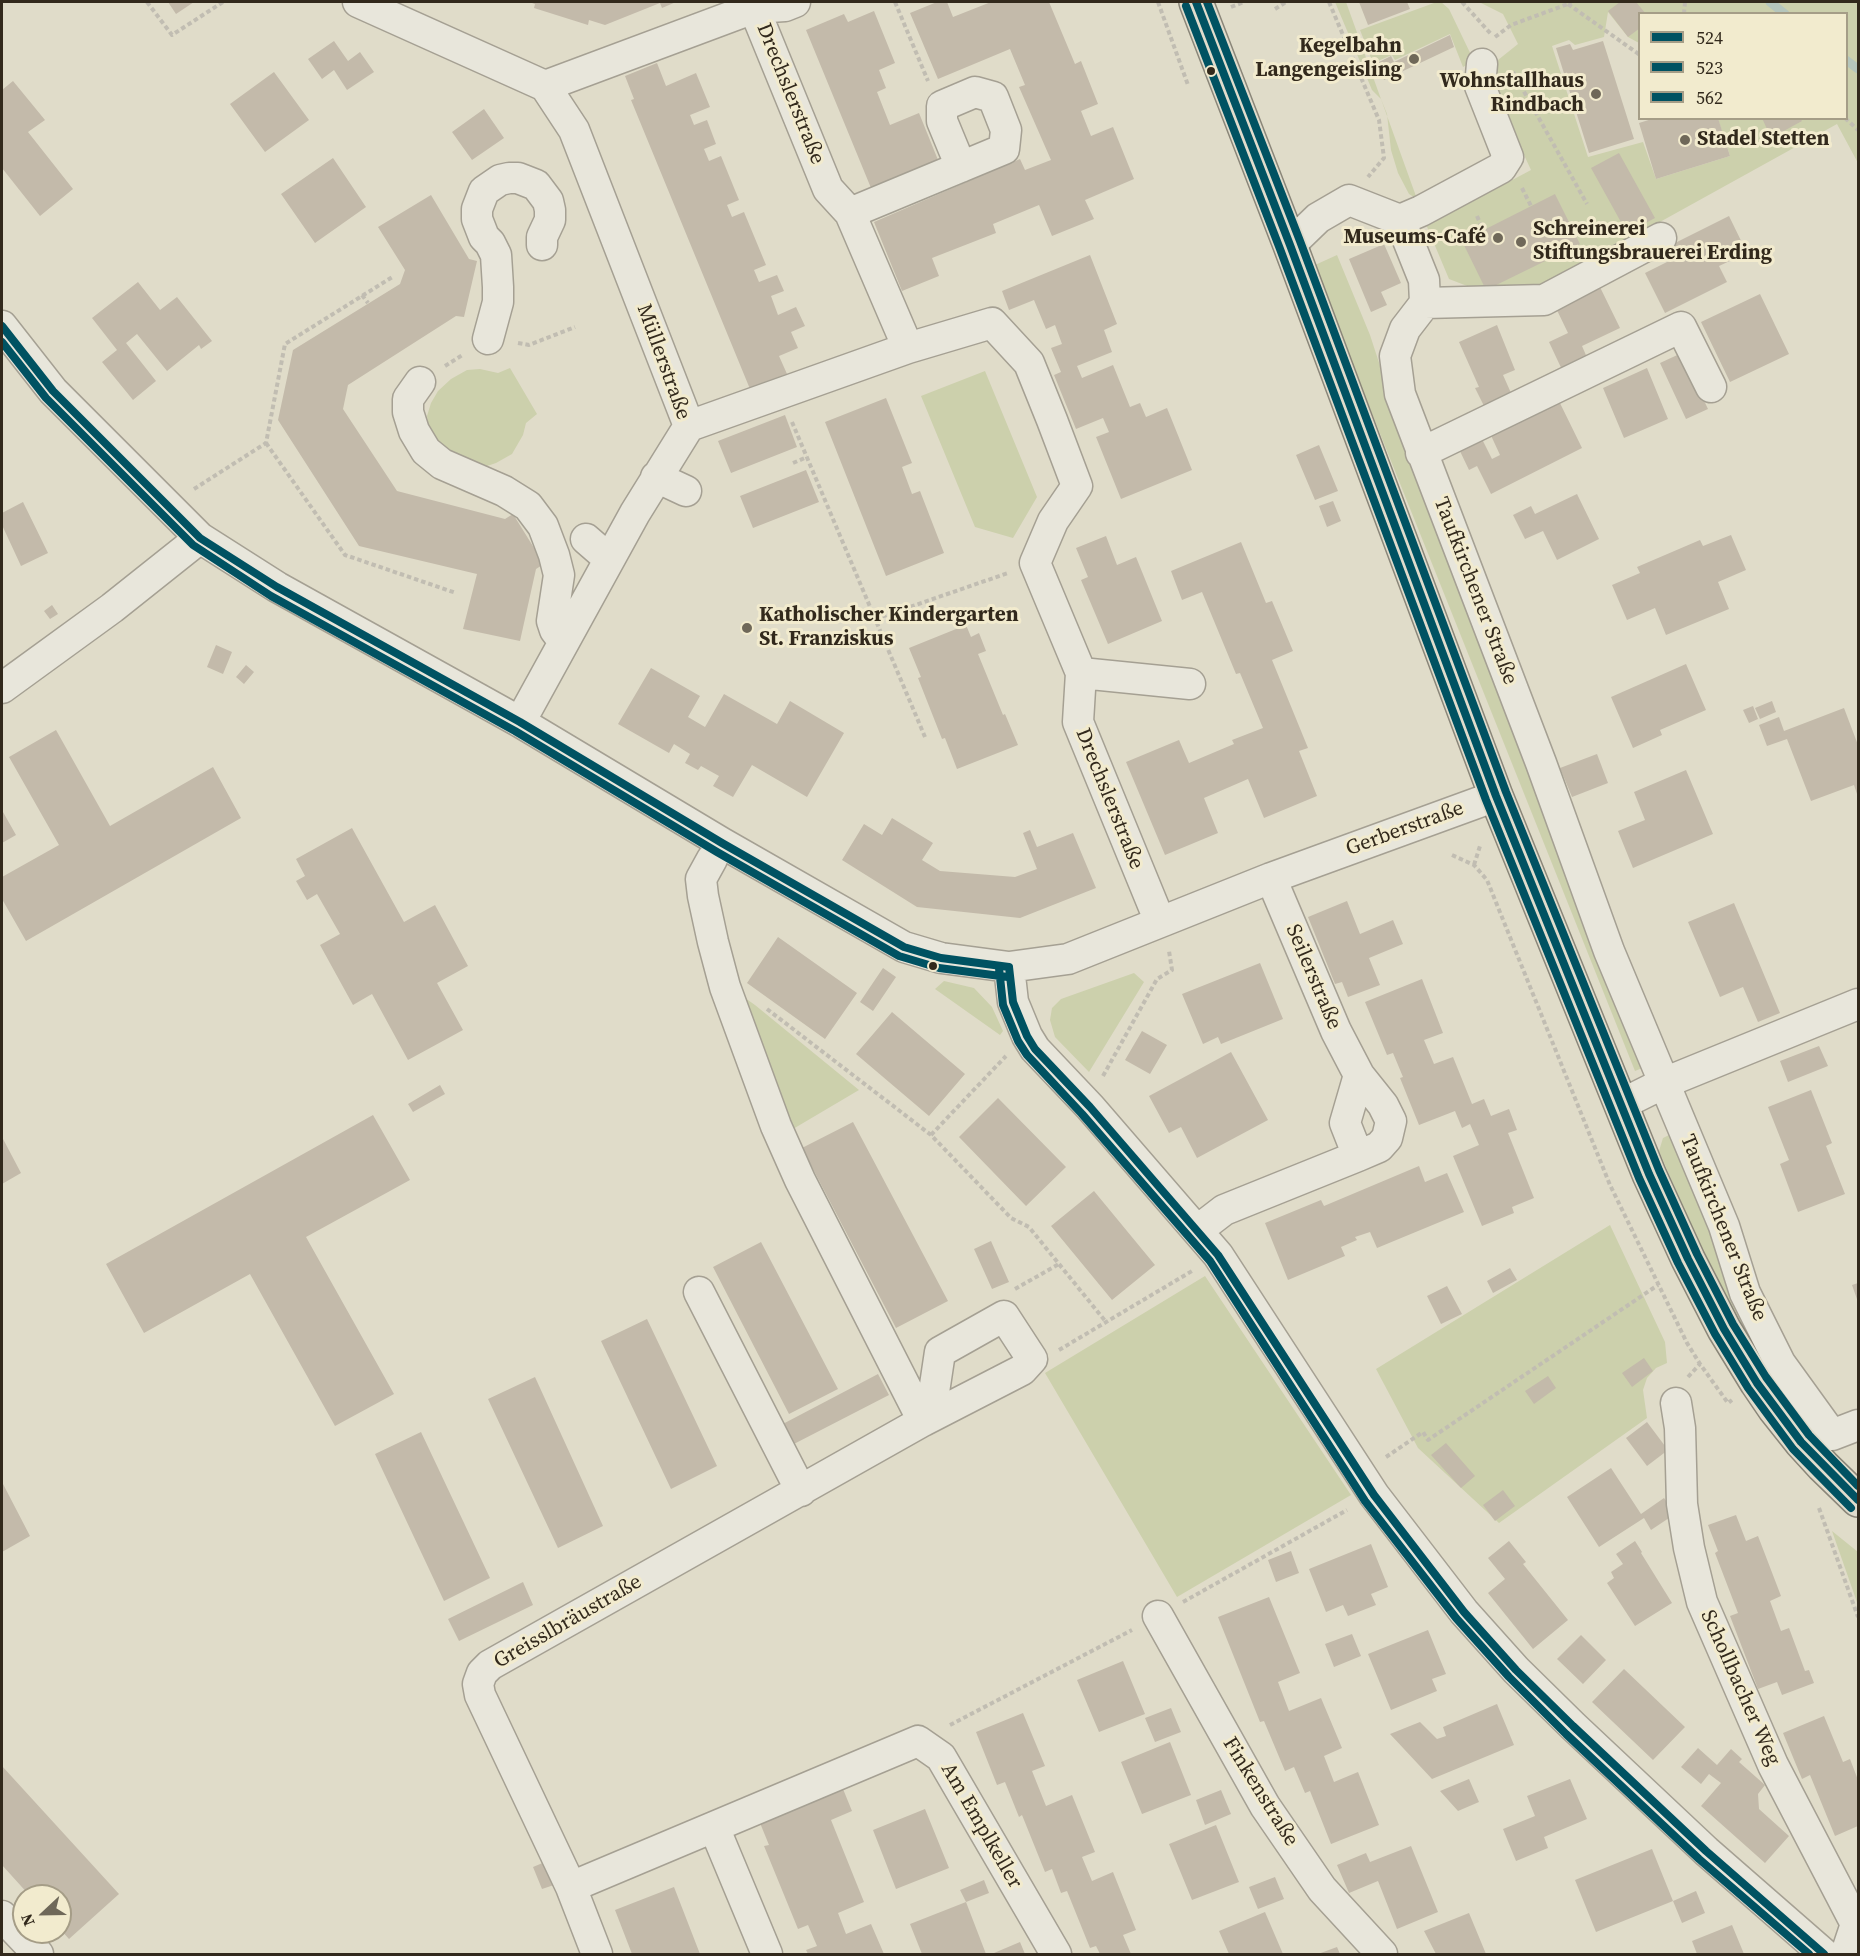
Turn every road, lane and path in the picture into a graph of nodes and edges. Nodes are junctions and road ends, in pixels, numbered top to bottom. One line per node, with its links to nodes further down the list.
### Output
1 (147, 2): 2 (path)
2 (223, 2)
3 (358, 2): 20 (street)
4 (795, 2): 14 (street, Drechslerstraße)
5 (895, 2): 21 (path)
6 (1158, 2): 19 (path)
7 (1196, 2): 29 (main road, Taufkirchener Straße)
8 (1244, 2): 13 (path)
9 (1286, 2): 15 (path)
10 (1329, 2): 23 (path)
11 (1462, 2): 16 (path)
12 (1570, 3): 16 (path); 17 (path)
13 (1233, 6)
14 (754, 8): 20 (street); 25 (street, Drechslerstraße)
15 (1275, 9)
16 (1494, 37): 18 (path); 18 (path)
17 (1638, 54)
18 (1496, 58): 24 (path); 26 (street)
19 (1188, 85)
20 (545, 86): 40 (street, Müllerstraße)
21 (942, 106): 22 (street); 22 (street)
22 (962, 166): 25 (street)
23 (1349, 200): 26 (street); 29 (street)
24 (1587, 204)
25 (850, 213): 36 (street, Drechslerstraße)
26 (1400, 220): 33 (street)
27 (1661, 238): 33 (street)
28 (542, 245): 35 (street)
29 (1290, 245): 60 (main road, Taufkirchener Straße)
30 (394, 276): 31 (path)
31 (362, 295): 32 (path); 41 (path)
32 (368, 303)
33 (1425, 303): 42 (street, Taufkirchener Straße)
34 (2, 326): 48 (street, Gerberstraße)
35 (488, 339)
36 (908, 348): 39 (street); 51 (street)
37 (420, 382): 54 (street)
38 (1711, 387): 42 (street)
39 (780, 393): 40 (street); 43 (path)
40 (689, 426): 45 (street, Müllerstraße)
41 (266, 443): 46 (path); 52 (path)
42 (1421, 453): 70 (street, Taufkirchener Straße)
43 (807, 457): 44 (path); 53 (path)
44 (793, 462)
45 (656, 477): 47 (street); 50 (street, Müllerstraße)
46 (194, 489)
47 (686, 491)
48 (200, 538): 57 (street); 58 (street, Gerberstraße)
49 (586, 539): 50 (street)
50 (609, 559): 54 (street, Müllerstraße)
51 (1035, 563): 53 (path); 55 (street, Drechslerstraße)
52 (456, 593)
53 (875, 619): 59 (path)
54 (564, 642): 58 (street, Müllerstraße)
55 (1081, 673): 56 (street); 64 (street, Drechslerstraße)
56 (1190, 684)
57 (2, 688)
58 (520, 722): 65 (street, Gerberstraße)
59 (925, 737)
60 (1496, 796): 63 (street, Gerberstraße); 71 (main road, Taufkirchener Straße)
61 (1452, 855): 77 (path)
62 (712, 859): 66 (street)
63 (1271, 878): 64 (street, Gerberstraße); 69 (street, Seilerstraße)
64 (1160, 922): 65 (street, Gerberstraße); 72 (path)
65 (1010, 967): 72 (street)
66 (725, 987): 73 (path); 83 (street)
67 (1858, 1004): 70 (street)
68 (1010, 1051): 73 (path)
69 (1359, 1075): 74 (street); 74 (street, Seilerstraße)
70 (1665, 1083): 71 (street); 84 (street, Taufkirchener Straße)
71 (1620, 1105): 87 (main road, Taufkirchener Straße)
72 (1090, 1107): 75 (street)
73 (931, 1135): 79 (path)
74 (1358, 1156): 75 (street, Seilerstraße)
75 (1198, 1230): 76 (street)
76 (1218, 1255): 79 (path); 85 (street)
77 (1658, 1285): 82 (path); 85 (path)
78 (699, 1292): 86 (street)
79 (1106, 1322): 80 (path)
80 (1032, 1359): 83 (street, Greisslbräustraße); 83 (street)
81 (1676, 1403): 100 (street, Schollbacher Weg)
82 (1728, 1403)
83 (923, 1421): 86 (street, Greisslbräustraße)
84 (1858, 1425)
85 (1362, 1475): 99 (street)
86 (801, 1491): 92 (street, Greisslbräustraße)
87 (1858, 1500)
88 (1819, 1508): 90 (path)
89 (1158, 1616): 98 (street, Finkenstraße)
90 (1858, 1617)
91 (714, 1827): 92 (street, Am Emplkeller); 96 (street); 97 (street, Am Emplkeller)
92 (571, 1887): 95 (street, Greisslbräustraße)
93 (2, 1916): 94 (street)
94 (38, 1954)
95 (597, 1954)
96 (767, 1954)
97 (1056, 1954)
98 (1382, 1954)
99 (1824, 1954)
100 (1846, 1954)

